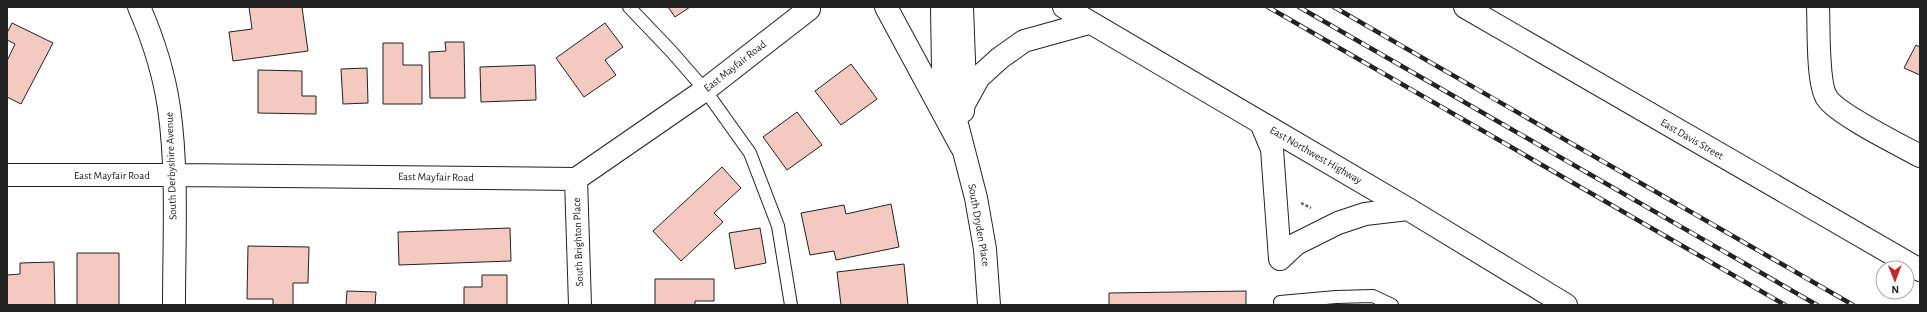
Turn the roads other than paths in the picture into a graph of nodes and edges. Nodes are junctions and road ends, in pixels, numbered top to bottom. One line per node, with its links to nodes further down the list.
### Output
1 (139, 7): 16 (street, South Derbyshire Avenue)
2 (629, 7): 11 (lane)
3 (886, 7): 14 (street)
4 (942, 7): 14 (street, South Dryden Place)
5 (962, 7): 12 (street, South Dryden Place)
6 (1064, 7): 10 (street, East Northwest Highway)
7 (1465, 7): 20 (street, East Davis Street)
8 (1818, 7): 15 (street)
9 (809, 9): 11 (street, East Mayfair Road)
10 (1089, 23): 12 (street); 13 (street, East Northwest Highway)
11 (705, 90): 18 (street, East Mayfair Road); 24 (lane)
12 (964, 106): 14 (street, South Dryden Place)
13 (1261, 123): 19 (street, East Northwest Highway); 19 (street)
14 (962, 146): 25 (street, South Dryden Place)
15 (1920, 156)
16 (174, 174): 17 (street, East Mayfair Road); 18 (street, East Mayfair Road); 22 (street, South Derbyshire Avenue)
17 (7, 175)
18 (576, 179): 23 (street, South Brighton Place)
19 (1408, 209): 27 (street, East Northwest Highway)
20 (1920, 270)
21 (1280, 302): 26 (lane)
22 (174, 305)
23 (580, 305)
24 (791, 305)
25 (989, 305)
26 (1392, 305)
27 (1566, 305)

